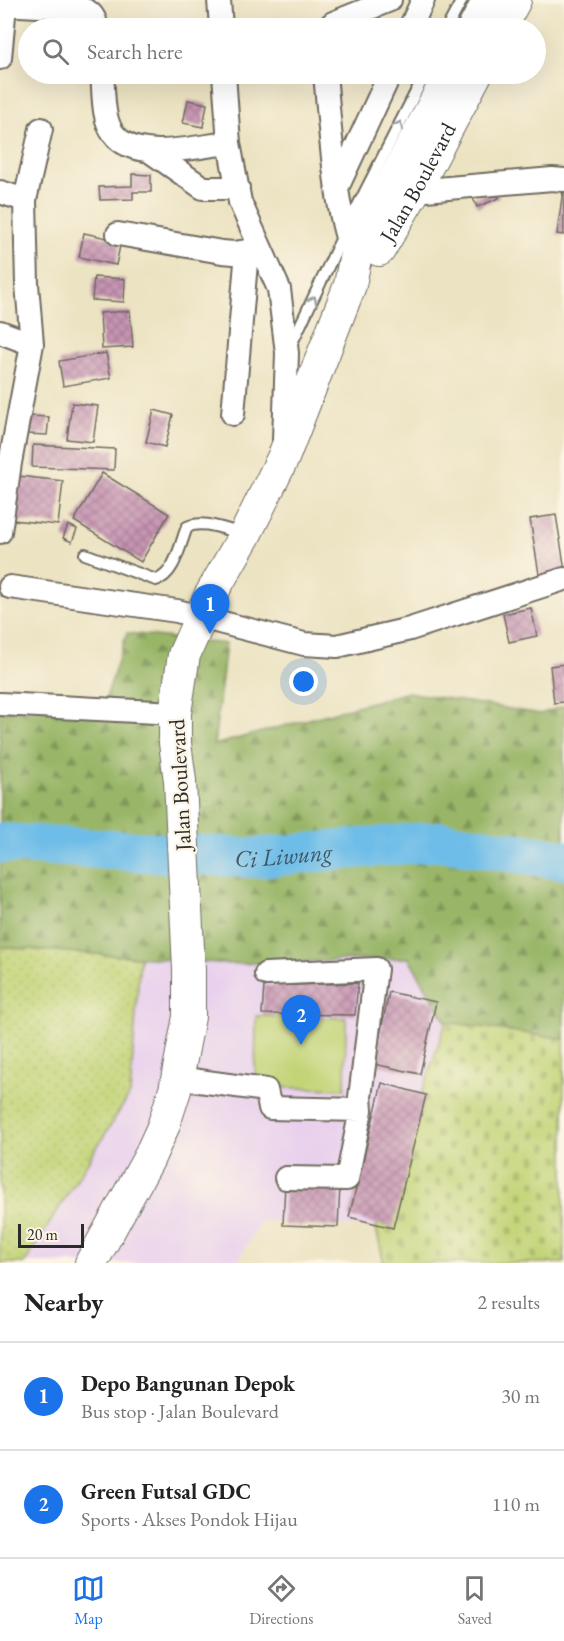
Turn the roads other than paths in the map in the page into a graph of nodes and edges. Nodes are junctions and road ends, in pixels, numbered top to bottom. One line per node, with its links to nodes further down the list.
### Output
1 (219, 0): 10 (street)
2 (390, 0): 11 (street)
3 (423, 0): 12 (street)
4 (462, 0): 13 (lane)
5 (489, 0): 14 (main road)
6 (515, 0): 15 (main road)
7 (3, 4): 8 (street); 16 (street)
8 (58, 4): 9 (street)
9 (95, 18)
10 (220, 18)
11 (345, 18)
12 (415, 18)
13 (452, 18)
14 (479, 18)
15 (505, 18)
16 (0, 58)
17 (103, 84): 26 (street)
18 (225, 84): 25 (street)
19 (327, 84): 29 (street)
20 (385, 84): 29 (street)
21 (421, 84): 35 (lane, one-way to 21)
22 (445, 84): 35 (main road, Jalan Boulevard)
23 (471, 84): 30 (main road, Jalan Boulevard)
24 (41, 129): 32 (street)
25 (229, 143): 26 (street); 28 (street)
26 (151, 152): 28 (street)
27 (564, 180): 30 (street)
28 (238, 189): 34 (street)
29 (337, 189): 35 (street)
30 (414, 191): 35 (main road, Jalan Boulevard)
31 (0, 192): 32 (street)
32 (25, 200): 37 (street)
33 (118, 234): 34 (street)
34 (253, 250): 38 (street); 39 (street)
35 (354, 262): 38 (lane, one-way to 35); 40 (main road, Jalan Boulevard)
36 (0, 332): 37 (street)
37 (32, 344): 41 (street)
38 (287, 353): 40 (street)
39 (233, 414)
40 (283, 458): 42 (main road, Jalan Boulevard)
41 (0, 532)
42 (245, 535): 43 (lane); 46 (main road, Jalan Boulevard)
43 (85, 554)
44 (564, 579): 46 (street)
45 (10, 587): 46 (street)
46 (200, 616): 48 (main road, Jalan Boulevard)
47 (0, 704): 48 (street)
48 (175, 713): 50 (main road, Jalan Boulevard)
49 (266, 974): 51 (street)
50 (177, 1077): 51 (street); 53 (main road, Jalan Boulevard)
51 (361, 1110): 52 (street)
52 (286, 1178)
53 (91, 1263)

